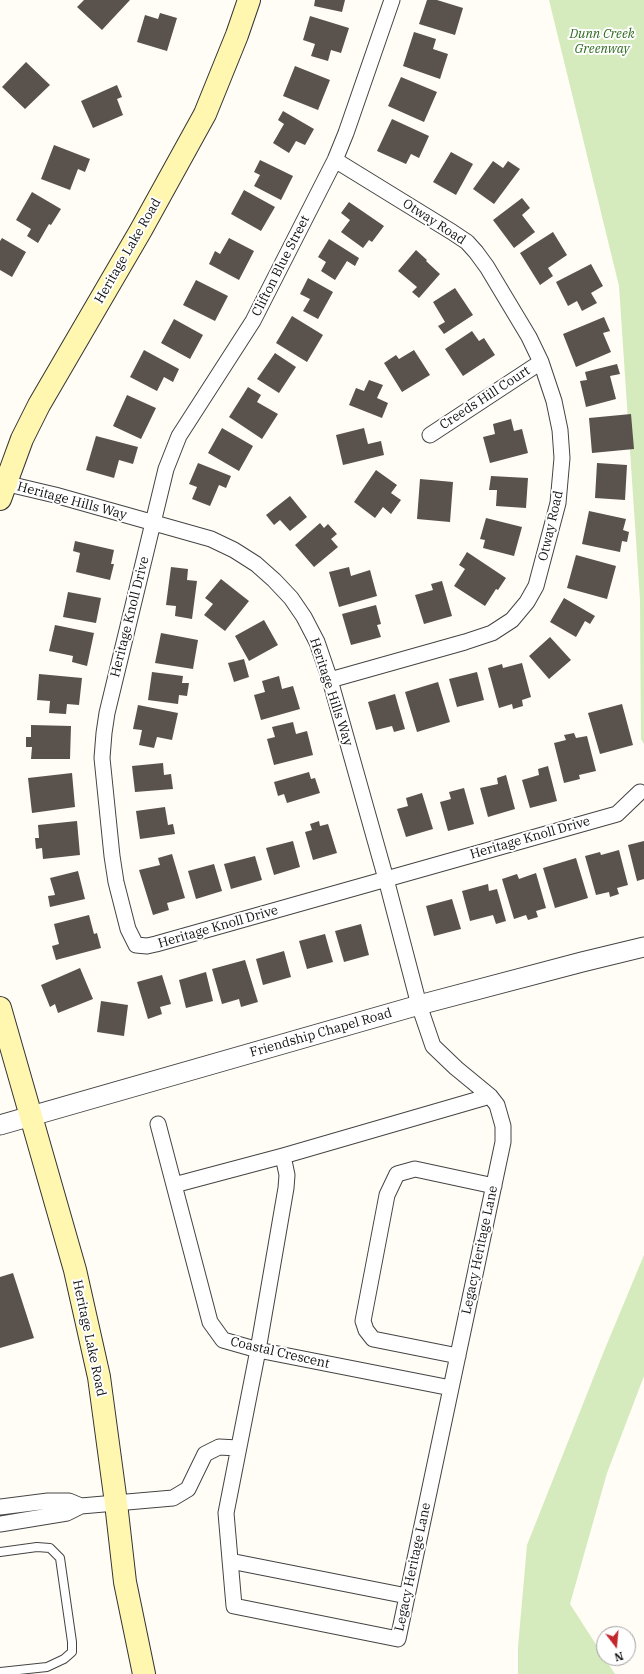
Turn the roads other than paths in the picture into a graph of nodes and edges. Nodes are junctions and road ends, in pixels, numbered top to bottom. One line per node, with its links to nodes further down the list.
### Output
1 (248, 0): 6 (main road, Heritage Lake Road)
2 (392, 0): 3 (street, Clifton Blue Street)
3 (335, 160): 4 (street, Otway Road); 7 (street, Clifton Blue Street)
4 (541, 362): 5 (street, Creeds Hill Court); 8 (street, Otway Road)
5 (430, 435)
6 (2, 488): 7 (street, Heritage Hills Way)
7 (153, 522): 8 (street, Heritage Hills Way); 10 (street, Heritage Knoll Drive)
8 (330, 680): 10 (street, Heritage Hills Way)
9 (640, 792): 10 (street, Heritage Knoll Drive)
10 (386, 879): 12 (street, Heritage Hills Way)
11 (644, 947): 12 (street, Friendship Chapel Road)
12 (419, 1005): 14 (street, Legacy Heritage Lane); 15 (street, Friendship Chapel Road)
13 (0, 1008): 15 (main road, Heritage Lake Road)
14 (490, 1096): 18 (street); 20 (street, Legacy Heritage Lane)
15 (31, 1116): 17 (street, Friendship Chapel Road); 25 (main road, Heritage Lake Road)
16 (158, 1124): 19 (street, Coastal Crescent)
17 (0, 1125)
18 (282, 1156): 19 (street); 21 (street, Legacy Heritage Lane)
19 (174, 1185): 21 (street, Coastal Crescent)
20 (494, 1186): 22 (street, Legacy Heritage Lane); 22 (street)
21 (258, 1350): 23 (street, Coastal Crescent); 24 (street, Legacy Heritage Lane)
22 (458, 1356): 23 (street, Legacy Heritage Lane)
23 (451, 1388): 31 (street, Legacy Heritage Lane)
24 (238, 1448): 25 (street); 30 (street, Legacy Heritage Lane)
25 (116, 1503): 26 (street); 33 (main road, Heritage Lake Road)
26 (81, 1506): 27 (street); 28 (street)
27 (0, 1507)
28 (0, 1524)
29 (0, 1552): 32 (lane)
30 (230, 1562): 31 (street); 31 (street, Legacy Heritage Lane)
31 (407, 1596)
32 (0, 1672)
33 (144, 1674)

